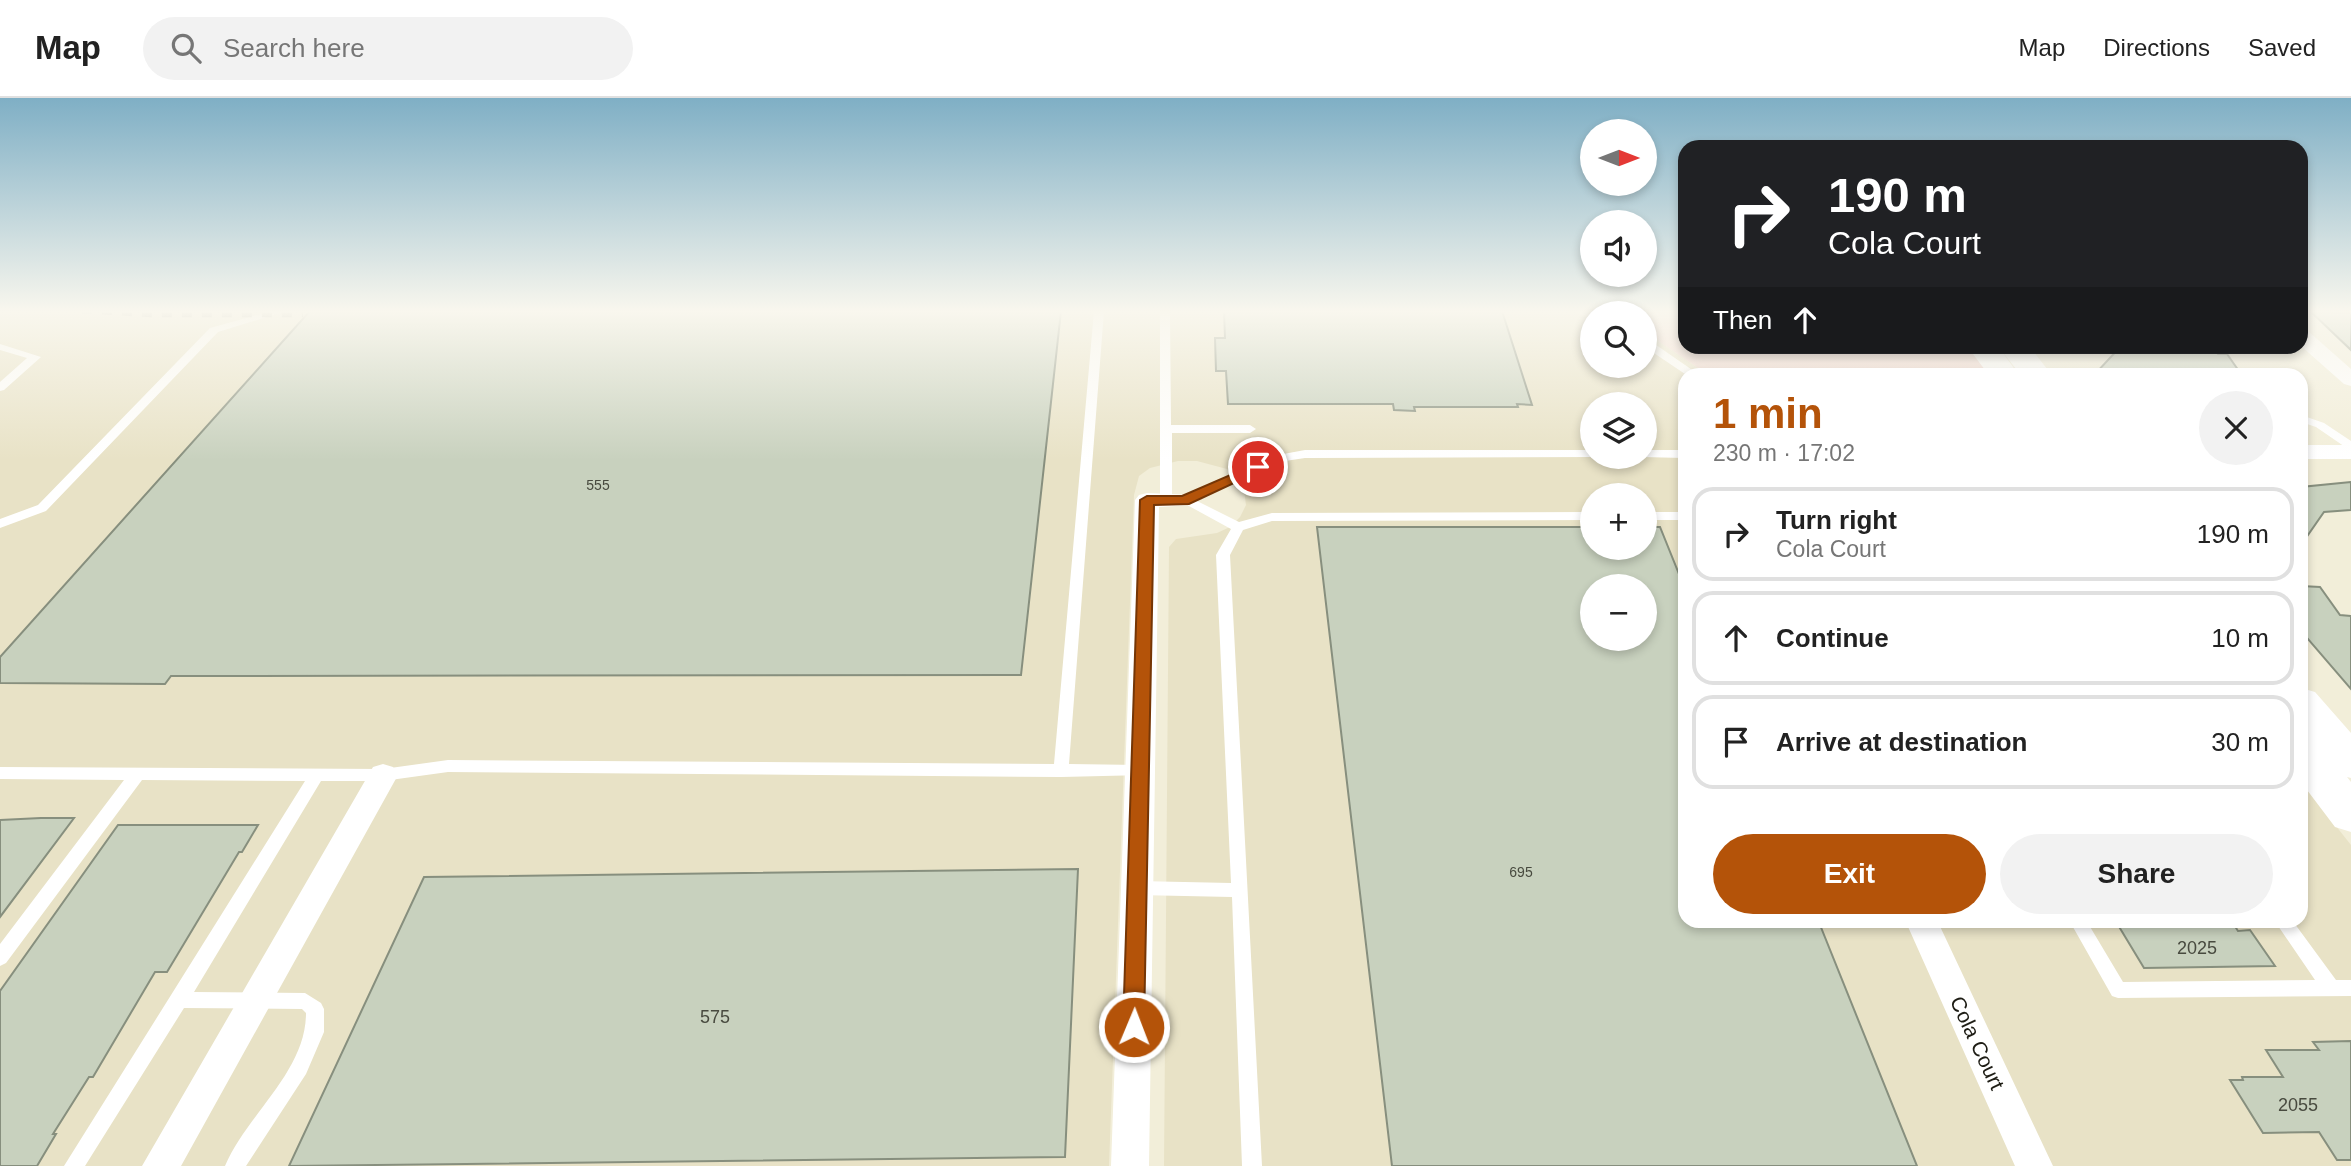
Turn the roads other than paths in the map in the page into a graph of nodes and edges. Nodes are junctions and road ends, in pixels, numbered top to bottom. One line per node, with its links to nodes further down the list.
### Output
1 (31, 361): 7 (lane)
2 (184, 361): 20 (lane)
3 (1095, 361): 25 (lane)
4 (1165, 361): 9 (lane)
5 (2341, 361): 6 (street)
6 (2351, 380)
7 (0, 388)
8 (2308, 421): 11 (lane)
9 (1165, 429): 10 (lane); 16 (lane)
10 (1250, 429)
11 (2351, 450): 12 (street)
12 (2308, 452)
13 (1580, 454): 16 (lane)
14 (1657, 454): 15 (lane)
15 (1678, 454)
16 (1175, 500): 21 (lane); 26 (street)
17 (1580, 516): 21 (lane)
18 (1657, 516): 19 (lane)
19 (1678, 516)
20 (0, 524)
21 (1237, 527): 33 (lane)
22 (2308, 710): 24 (main road)
23 (2308, 760): 31 (main road)
24 (2351, 762)
25 (1061, 771): 26 (lane); 30 (lane)
26 (1140, 771): 32 (street)
27 (138, 773): 28 (lane); 29 (lane); 37 (lane)
28 (0, 774)
29 (317, 774): 30 (lane); 40 (lane)
30 (383, 775): 41 (street)
31 (2351, 814)
32 (1137, 888): 33 (lane); 45 (street)
33 (1240, 890): 46 (lane)
34 (1924, 928): 47 (street, Cola Court)
35 (2082, 928): 38 (lane)
36 (2288, 928): 38 (lane)
37 (0, 958)
38 (2331, 988): 39 (lane)
39 (2351, 988)
40 (179, 1000): 41 (lane); 42 (lane)
41 (255, 1000): 43 (street); 44 (lane)
42 (74, 1166)
43 (161, 1166)
44 (235, 1166)
45 (1130, 1166)
46 (1252, 1166)
47 (2034, 1166)

